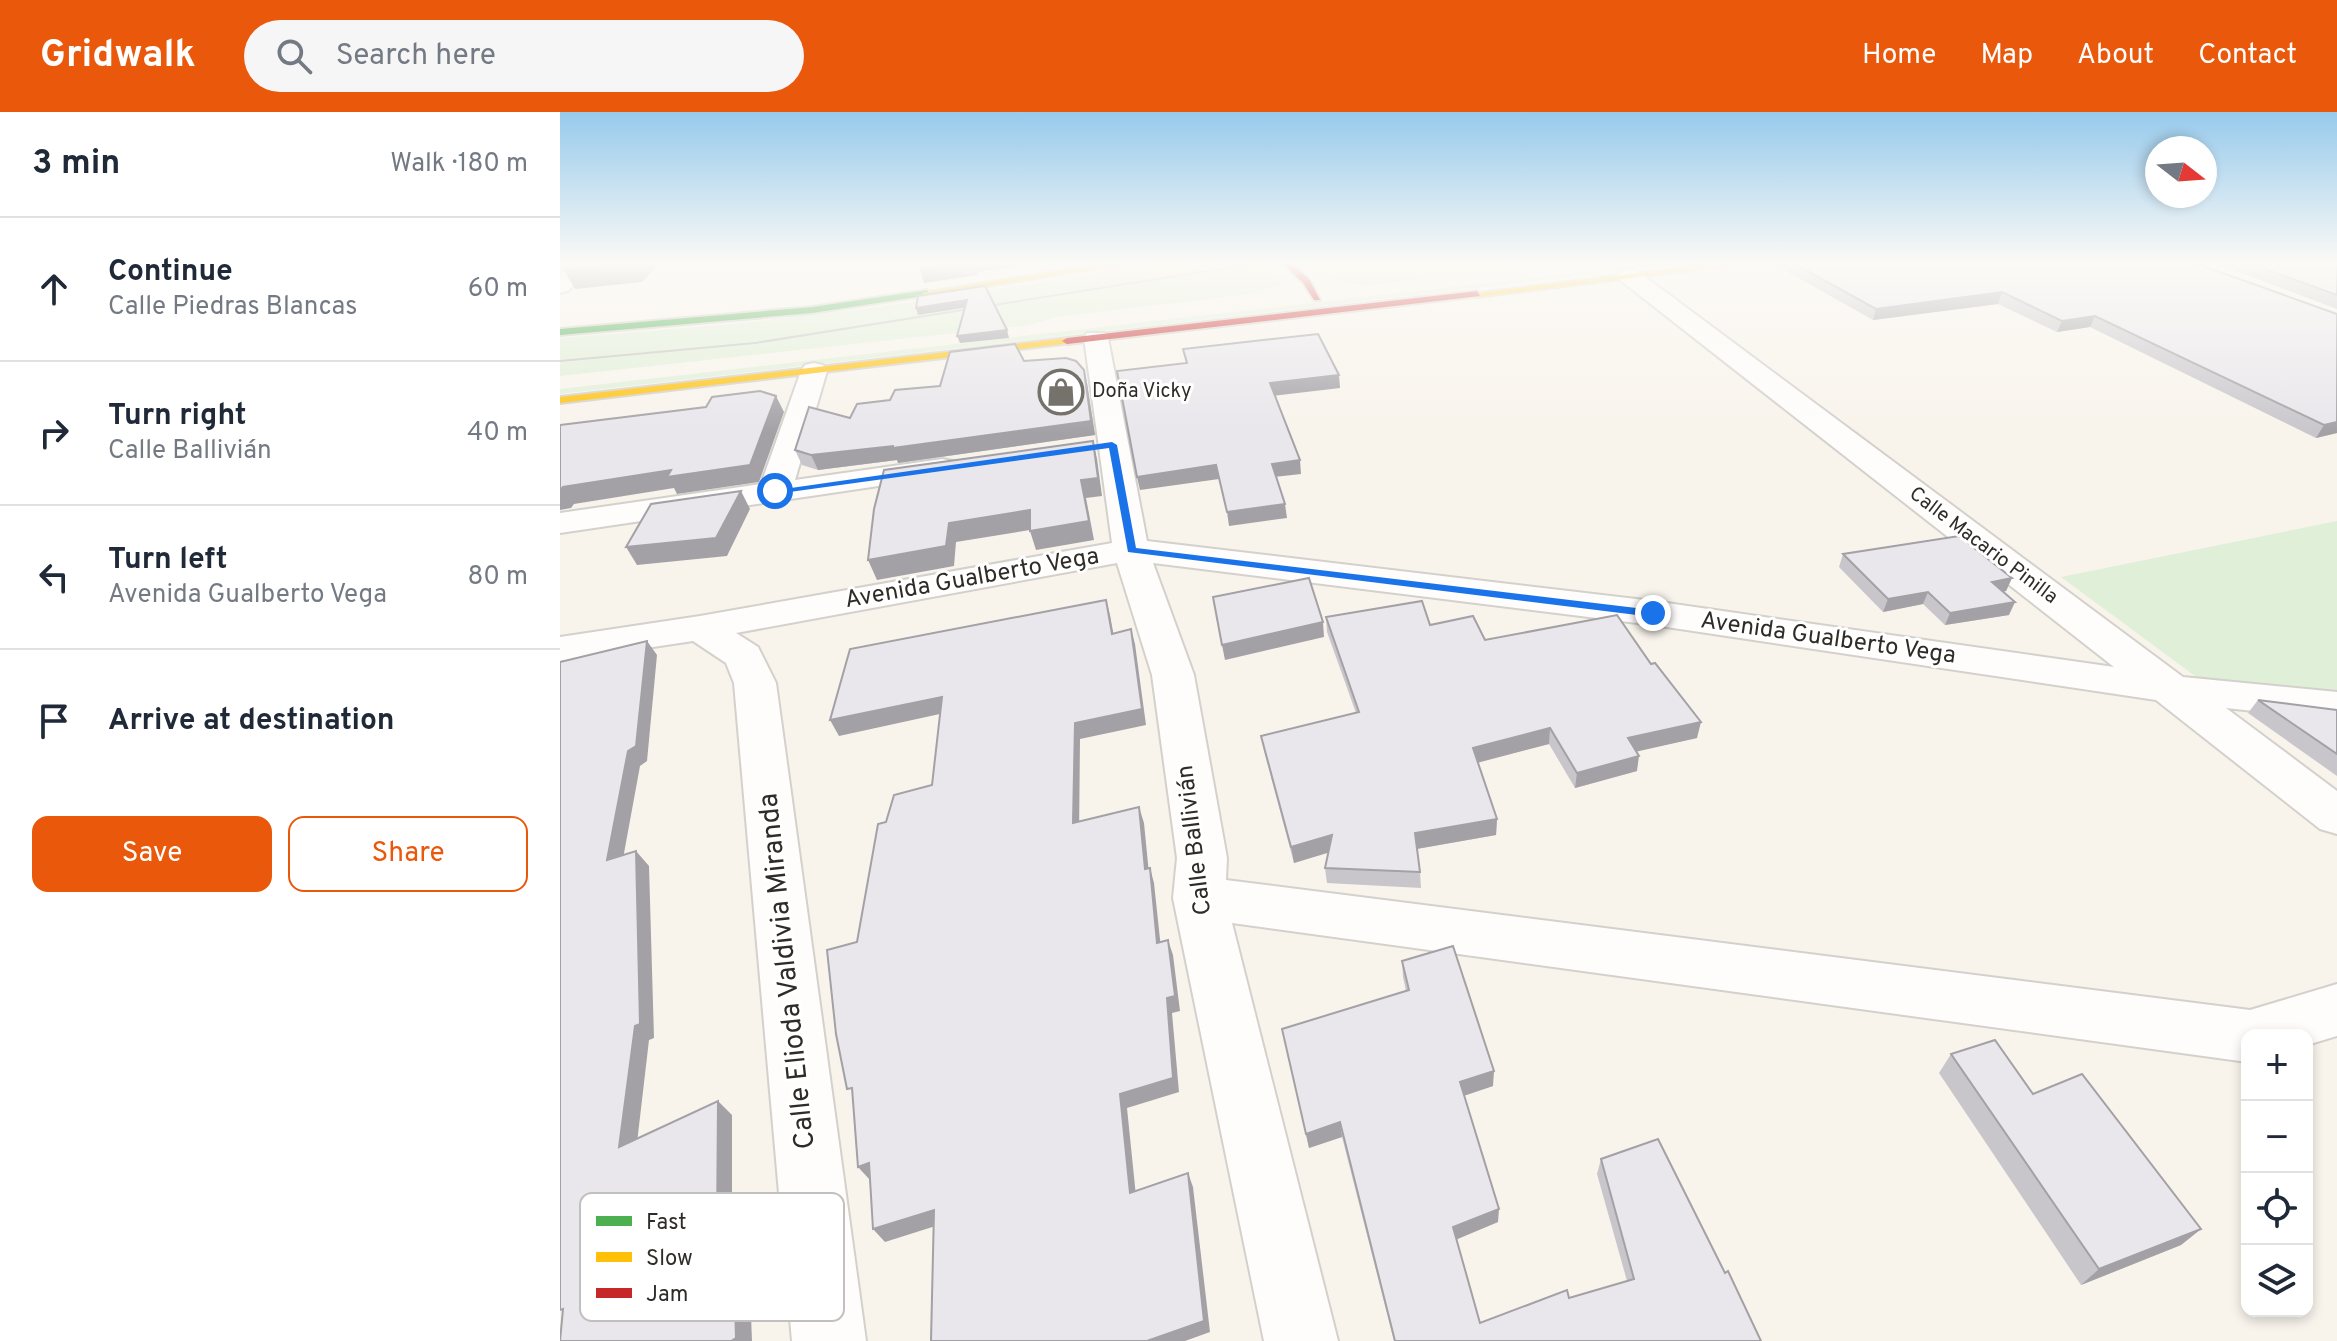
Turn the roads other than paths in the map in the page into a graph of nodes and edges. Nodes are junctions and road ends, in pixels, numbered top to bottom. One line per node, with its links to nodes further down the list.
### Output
1 (705, 319): 5 (main road)
2 (1129, 319): 8 (main road)
3 (1239, 319): 6 (main road)
4 (1699, 319): 16 (street, Calle Macario Pinilla)
5 (560, 332)
6 (1096, 338): 7 (main road); 13 (street, Calle Ballivián)
7 (814, 371): 9 (main road); 11 (street)
8 (560, 384)
9 (560, 400)
10 (974, 464): 11 (street)
11 (775, 491): 12 (street)
12 (560, 523)
13 (1131, 550): 14 (street, Avenida Gualberto Vega); 16 (street, Avenida Gualberto Vega); 19 (street, Calle Ballivián)
14 (700, 628): 15 (street, Avenida Gualberto Vega); 23 (street, Calle Elioda Valdivia Miranda)
15 (560, 649)
16 (2171, 689): 17 (street, Avenida Gualberto Vega); 18 (street, Calle Macario Pinilla)
17 (2337, 706)
18 (2337, 816)
19 (1199, 898): 22 (street); 26 (street, Calle Ballivián)
20 (2337, 1010): 21 (street)
21 (2274, 1029)
22 (2241, 1034)
23 (812, 1193)
24 (827, 1321): 25 (street, Calle Elioda Valdivia Miranda)
25 (829, 1341)
26 (1301, 1341)

